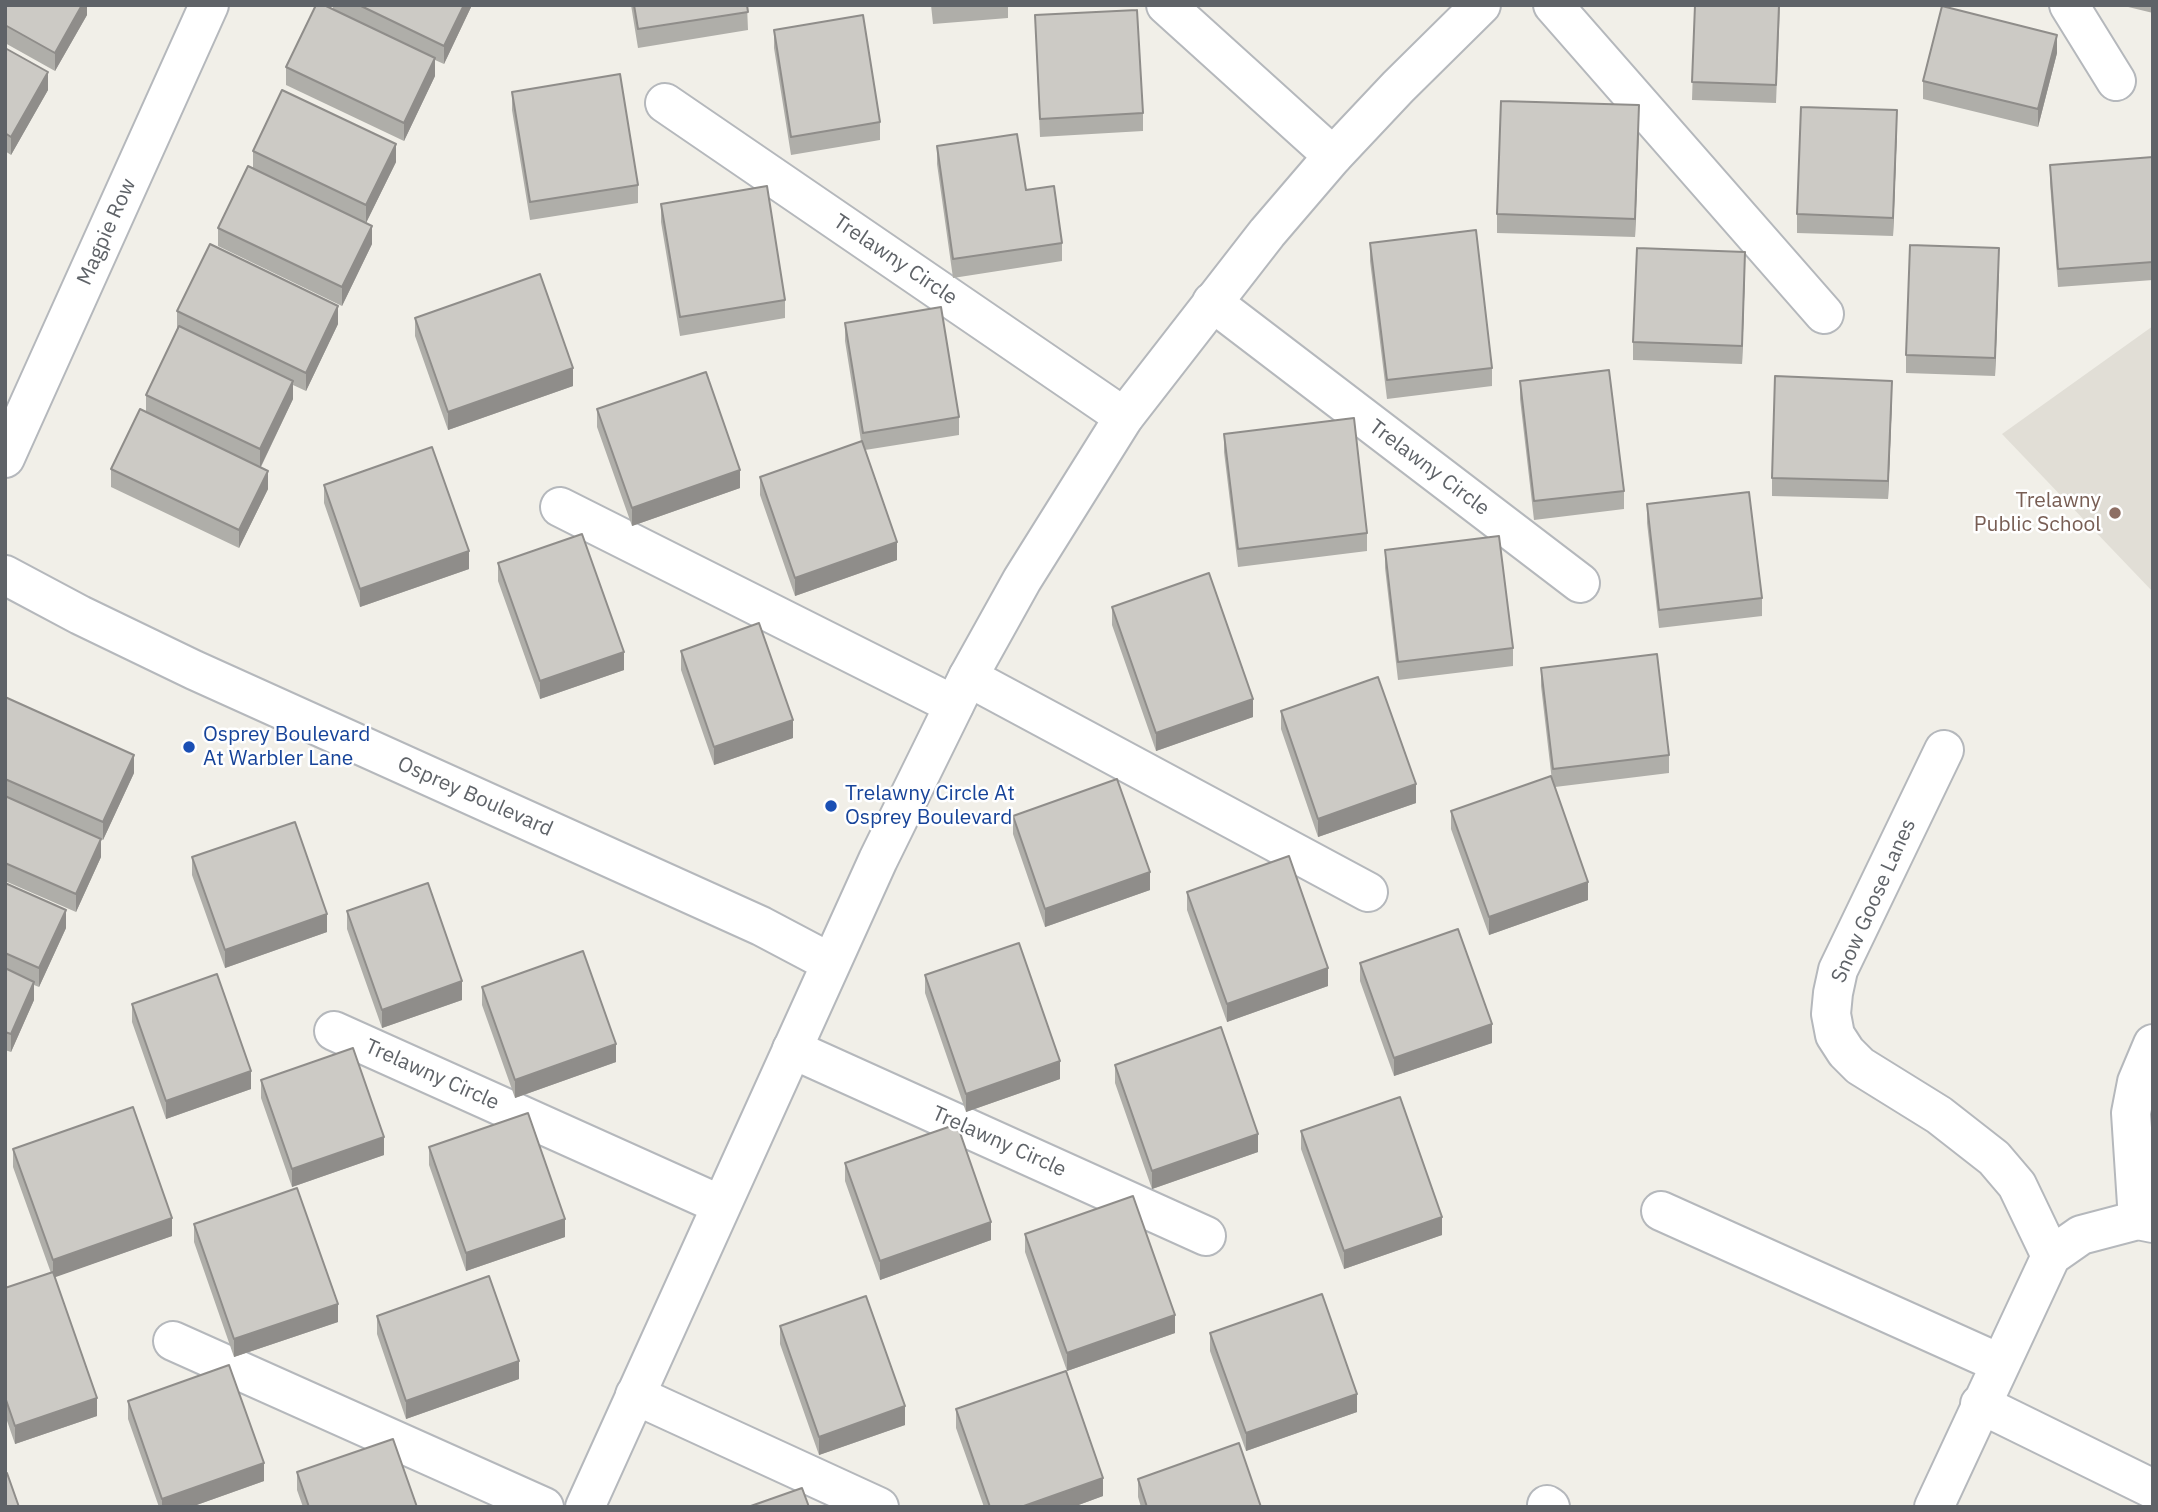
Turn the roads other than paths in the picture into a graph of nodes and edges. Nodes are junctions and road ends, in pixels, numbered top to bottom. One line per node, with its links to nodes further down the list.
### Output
1 (209, 5): 12 (street, Magpie Row)
2 (1166, 5): 8 (street)
3 (1481, 5): 8 (street)
4 (1553, 5): 10 (street)
5 (2069, 5): 6 (street)
6 (2116, 81)
7 (665, 103): 11 (street, Trelawny Circle)
8 (1333, 156): 9 (street)
9 (1212, 302): 11 (street); 15 (street, Trelawny Circle)
10 (1824, 314)
11 (1124, 417): 16 (street)
12 (5, 458)
13 (560, 507): 16 (street)
14 (5, 575): 19 (street, Osprey Boulevard)
15 (1580, 583)
16 (961, 691): 18 (street); 19 (street)
17 (1944, 750): 27 (street, Snow Goose Lanes)
18 (1368, 892)
19 (831, 963): 22 (street)
20 (334, 1031): 23 (street, Trelawny Circle)
21 (2153, 1044): 25 (street)
22 (792, 1049): 23 (street); 26 (street, Trelawny Circle)
23 (721, 1205): 30 (street)
24 (1661, 1211): 29 (street)
25 (2145, 1222): 27 (street)
26 (1206, 1236)
27 (2051, 1256): 29 (street)
28 (173, 1341): 33 (street)
29 (1999, 1363): 31 (street)
30 (635, 1395): 34 (street); 35 (street)
31 (1980, 1404): 32 (street); 36 (street)
32 (2153, 1489)
33 (544, 1507)
34 (585, 1507)
35 (879, 1507)
36 (1934, 1507)

